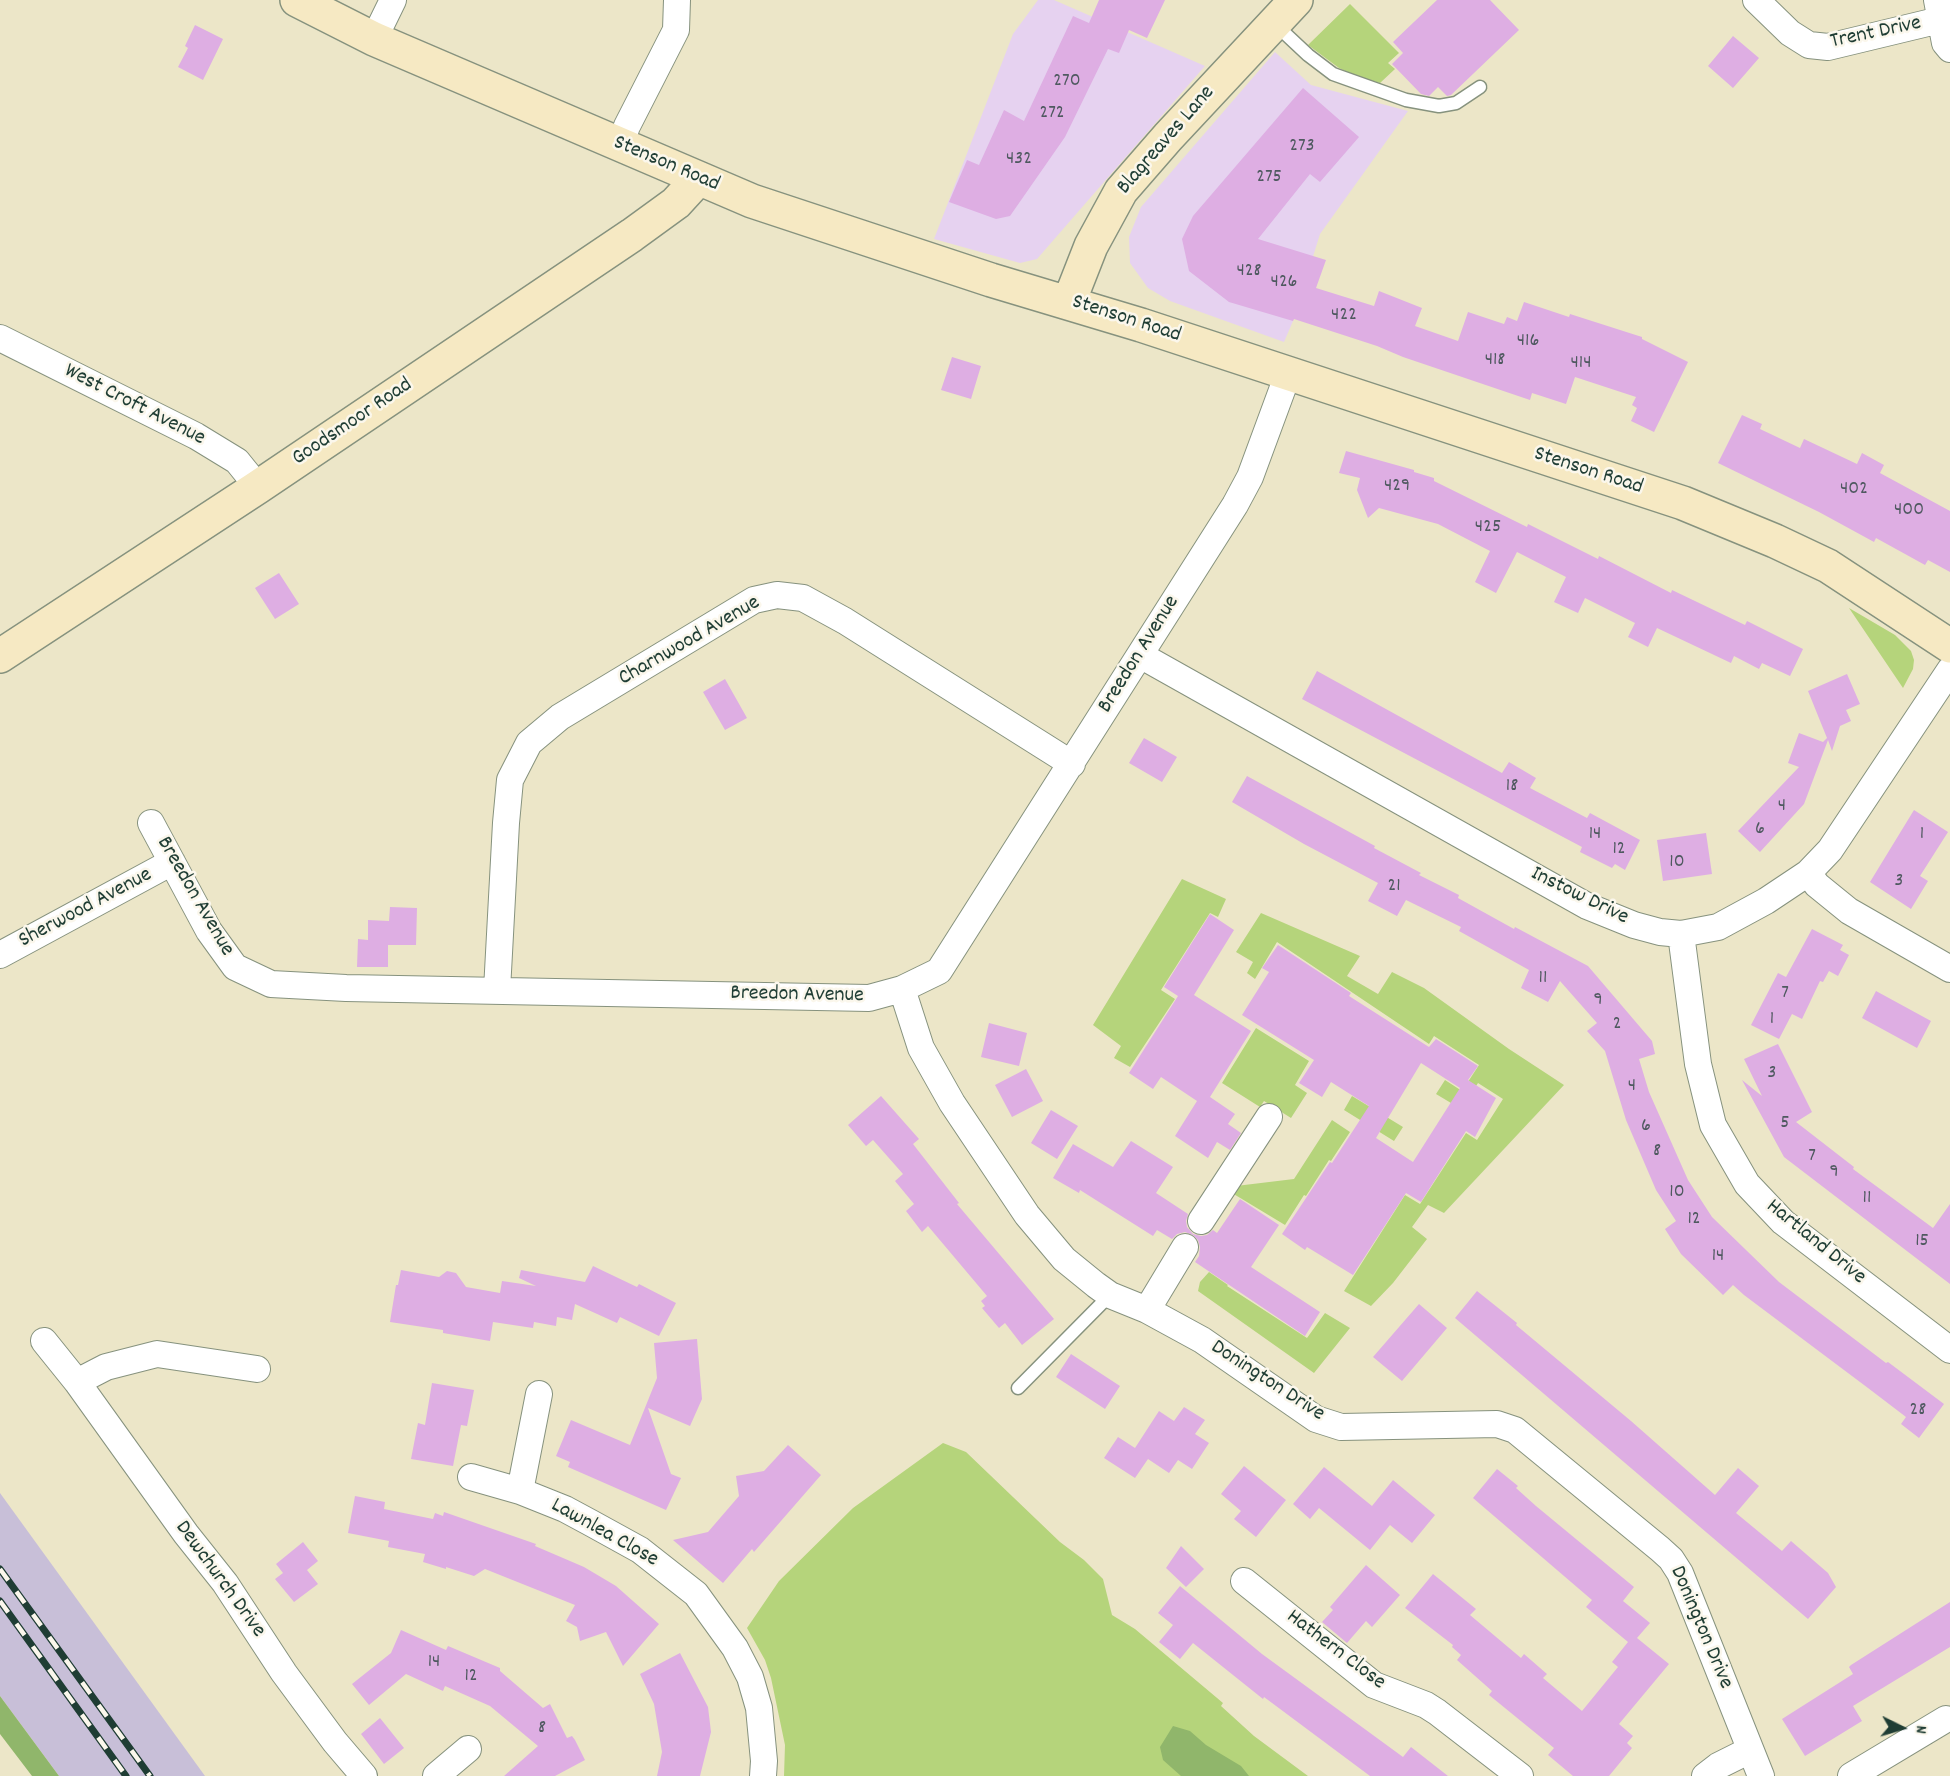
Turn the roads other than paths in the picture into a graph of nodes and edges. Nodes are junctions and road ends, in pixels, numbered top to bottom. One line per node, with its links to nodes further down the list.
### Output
1 (297, 0): 7 (street, Stenson Road)
2 (393, 0): 7 (street)
3 (677, 0): 10 (street)
4 (1756, 0): 5 (street, Trent Drive)
5 (1938, 10): 8 (street)
6 (1285, 11): 9 (lane); 12 (street, Blagreaves Lane)
7 (374, 39): 10 (street, Stenson Road)
8 (1950, 49)
9 (1480, 87)
10 (620, 145): 11 (street, Stenson Road)
11 (698, 179): 12 (street, Stenson Road); 15 (street, Goodsmoor Road)
12 (1070, 302): 14 (street, Stenson Road)
13 (0, 338): 15 (street, West Croft Avenue)
14 (1288, 374): 16 (street, Stenson Road); 17 (street, Breedon Avenue)
15 (258, 487): 18 (street, Goodsmoor Road)
16 (1950, 646)
17 (1140, 655): 20 (street, Breedon Avenue); 24 (street, Instow Drive)
18 (0, 656)
19 (1950, 670): 23 (street, Instow Drive)
20 (1072, 764): 27 (street, Breedon Avenue); 28 (street, Charnwood Avenue)
21 (151, 823): 22 (street, Breedon Avenue)
22 (171, 862): 25 (street, Sherwood Avenue); 28 (street, Breedon Avenue)
23 (1808, 873): 24 (street, Instow Drive); 26 (street)
24 (1682, 933): 35 (street, Hartland Drive)
25 (0, 955)
26 (1950, 969)
27 (902, 989): 28 (street, Breedon Avenue); 32 (street, Donington Drive)
28 (497, 990)
29 (1269, 1117): 30 (street)
30 (1201, 1221)
31 (1185, 1248): 33 (street)
32 (1110, 1295): 33 (street, Donington Drive); 38 (lane)
33 (1148, 1310): 45 (street, Donington Drive)
34 (44, 1341): 37 (street, Dewchurch Drive)
35 (1950, 1350)
36 (257, 1369): 37 (street)
37 (77, 1382): 46 (street, Dewchurch Drive)
38 (1018, 1388)
39 (539, 1394): 41 (street)
40 (471, 1477): 41 (street, Lawnlea Close)
41 (520, 1491): 48 (street, Lawnlea Close)
42 (1244, 1581): 49 (street, Hathern Close)
43 (1946, 1719): 52 (street)
44 (468, 1749): 47 (street)
45 (1750, 1750): 50 (street); 51 (street, Donington Drive)
46 (364, 1776)
47 (436, 1776)
48 (763, 1776)
49 (1520, 1776)
50 (1705, 1776)
51 (1761, 1776)
52 (1851, 1776)

